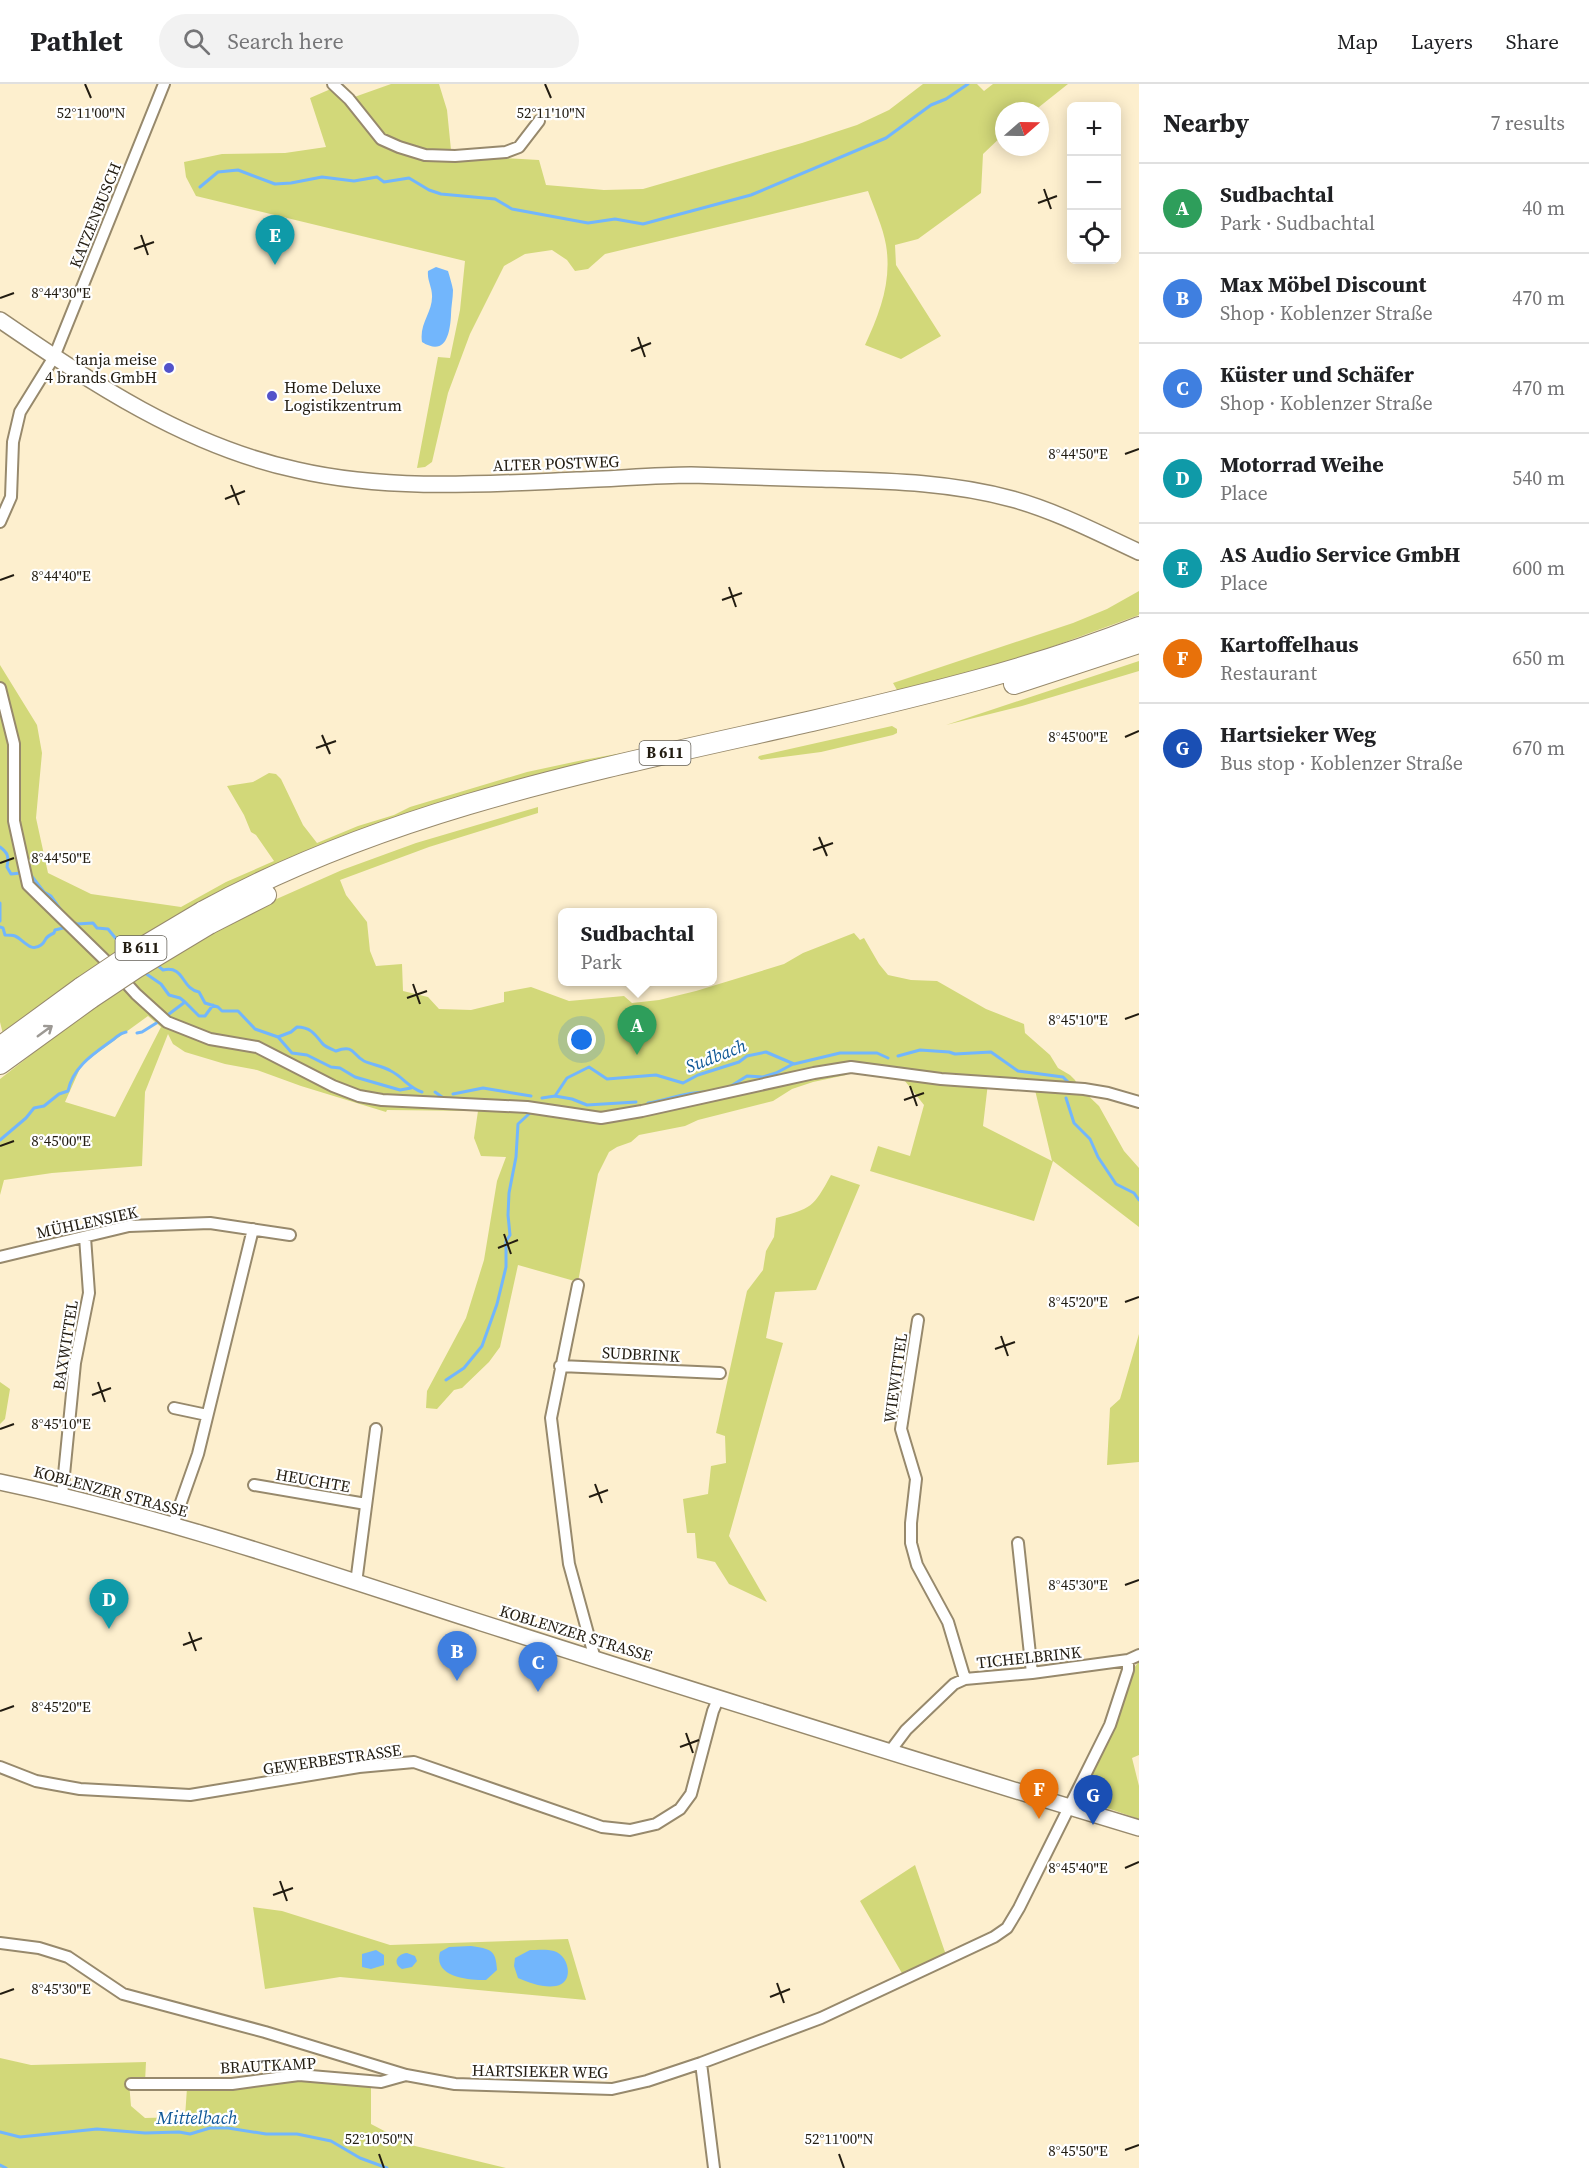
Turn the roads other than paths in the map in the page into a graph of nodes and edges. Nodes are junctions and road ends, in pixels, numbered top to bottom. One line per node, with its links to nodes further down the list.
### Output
1 (164, 84): 5 (street, KATZENBUSCH)
2 (333, 84): 3 (street)
3 (539, 122)
4 (0, 320): 5 (main road, ALTER POSTWEG)
5 (54, 357): 6 (street, KATZENBUSCH); 7 (main road, ALTER POSTWEG)
6 (0, 522)
7 (1139, 552)
8 (1139, 627): 11 (highway, B 611)
9 (1139, 643): 11 (highway, B 611)
10 (0, 688): 15 (street)
11 (206, 918): 12 (highway, B 611, bridge)
12 (86, 992): 13 (highway, B 611); 14 (highway, B 611, one-way to 12)
13 (0, 1047)
14 (0, 1064)
15 (1139, 1102)
16 (253, 1229): 17 (street, MÜHLENSIEK); 18 (street, MÜHLENSIEK); 25 (street)
17 (290, 1235)
18 (85, 1237): 19 (street, MÜHLENSIEK); 29 (street, BAXWITTEL)
19 (0, 1257)
20 (578, 1285): 22 (street)
21 (918, 1320): 38 (street, WIEWITTEL)
22 (560, 1366): 23 (street, SUDBRINK); 35 (street)
23 (720, 1373)
24 (174, 1408): 25 (street)
25 (207, 1415): 31 (street)
26 (376, 1429): 30 (street, HEUCHTE)
27 (0, 1482): 29 (main road, KOBLENZER STRASSE)
28 (254, 1485): 30 (street, HEUCHTE)
29 (62, 1495): 31 (main road, KOBLENZER STRASSE)
30 (366, 1504): 33 (street, HEUCHTE)
31 (173, 1525): 33 (main road, KOBLENZER STRASSE)
32 (1018, 1543): 37 (street)
33 (356, 1582): 35 (main road, KOBLENZER STRASSE)
34 (1139, 1655): 36 (street, TICHELBRINK)
35 (596, 1659): 39 (main road, KOBLENZER STRASSE)
36 (1128, 1660): 37 (street, TICHELBRINK); 42 (street)
37 (1032, 1673): 38 (street, TICHELBRINK)
38 (964, 1679): 40 (street, TICHELBRINK)
39 (719, 1697): 40 (main road, KOBLENZER STRASSE); 41 (street, GEWERBESTRASSE)
40 (891, 1750): 42 (main road, KOBLENZER STRASSE)
41 (0, 1767)
42 (1069, 1807): 43 (main road, KOBLENZER STRASSE); 45 (street, HARTSIEKER WEG)
43 (1139, 1828)
44 (0, 1943): 46 (street, HARTSIEKER WEG)
45 (701, 2063): 46 (street, HARTSIEKER WEG); 48 (street)
46 (406, 2075): 47 (street, BRAUTKAMP)
47 (131, 2084)
48 (714, 2168)

